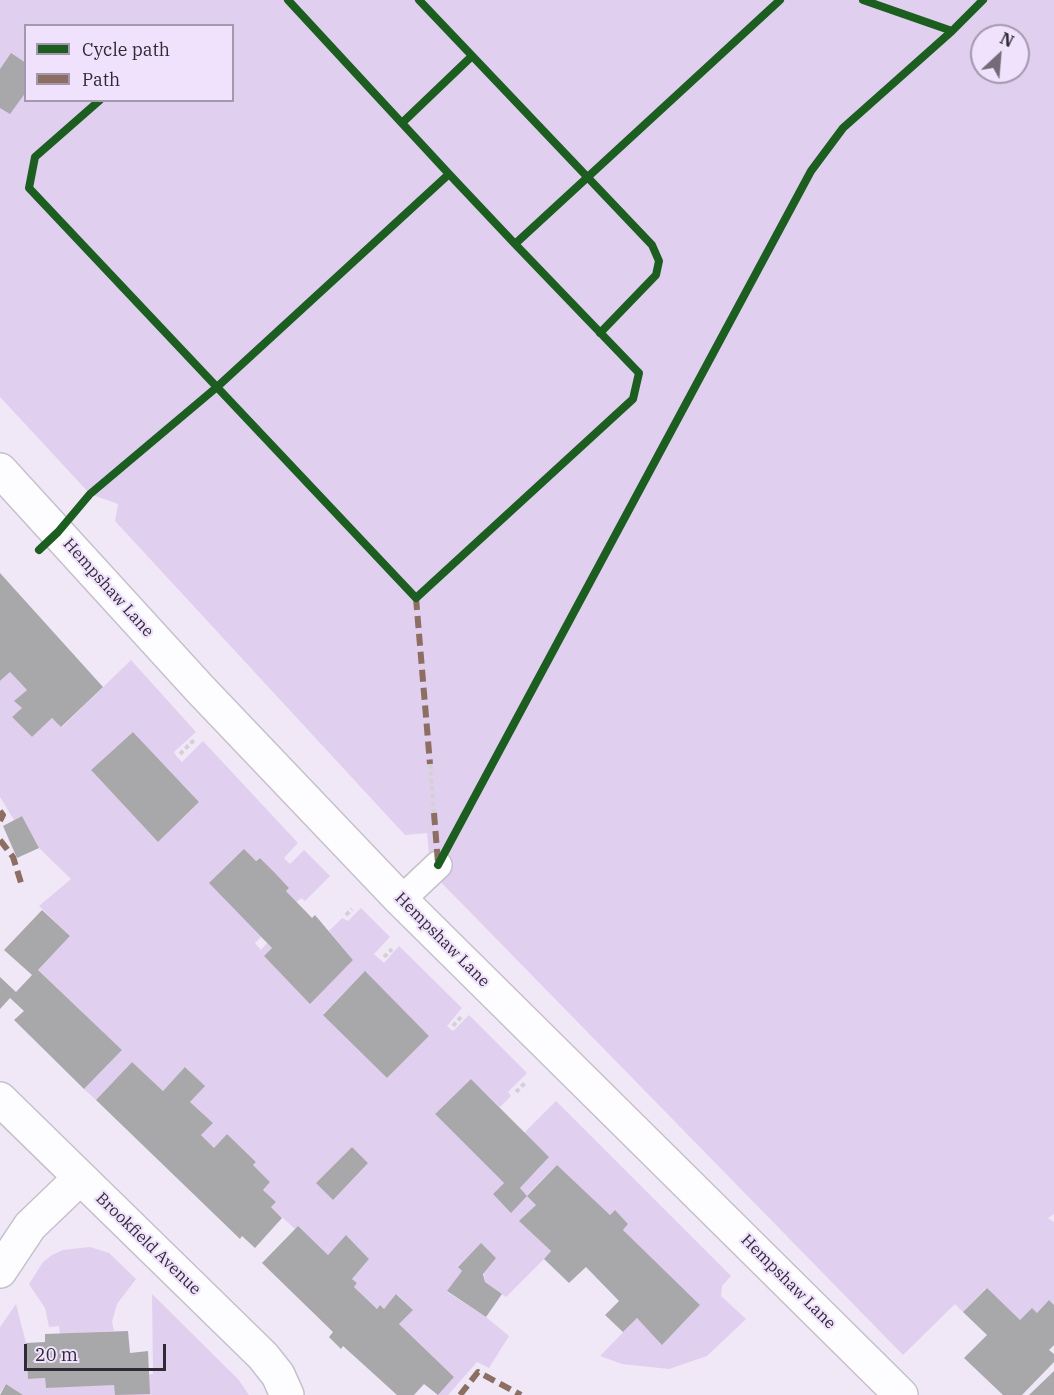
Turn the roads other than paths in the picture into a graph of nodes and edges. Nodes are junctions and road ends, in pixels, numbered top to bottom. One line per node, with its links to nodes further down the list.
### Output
1 (0, 470): 3 (street, Hempshaw Lane)
2 (438, 865): 3 (lane)
3 (401, 900): 8 (street, Hempshaw Lane)
4 (0, 1099): 5 (street, Brookfield Avenue)
5 (80, 1178): 6 (street); 7 (street, Brookfield Avenue)
6 (0, 1270)
7 (287, 1395)
8 (901, 1395)

